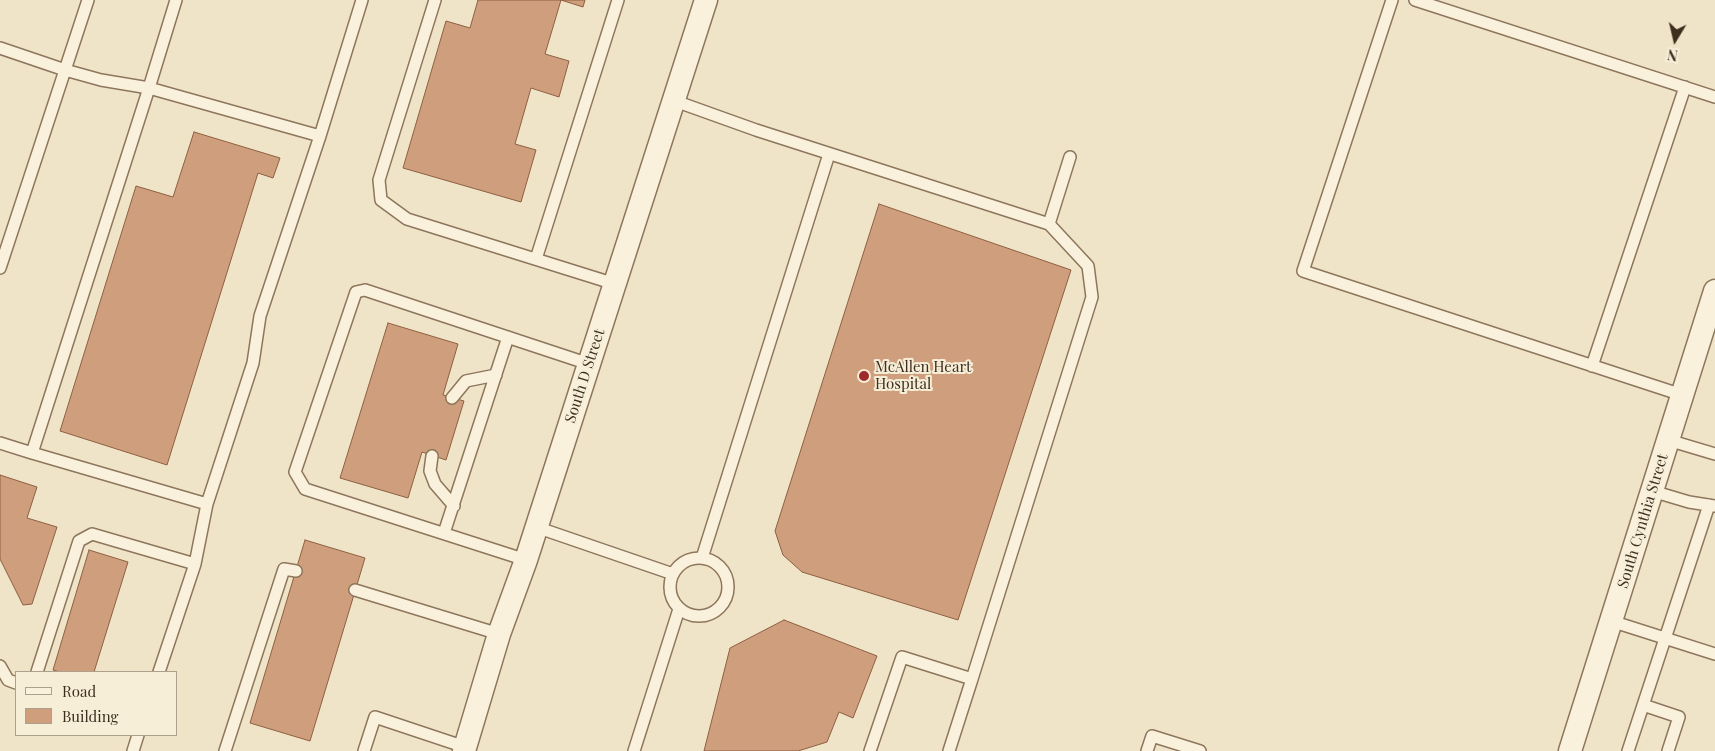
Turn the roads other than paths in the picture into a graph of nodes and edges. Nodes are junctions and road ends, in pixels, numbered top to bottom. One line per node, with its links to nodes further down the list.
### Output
1 (88, 0): 10 (lane)
2 (176, 0): 12 (lane)
3 (362, 0): 15 (lane)
4 (435, 0): 19 (lane)
5 (618, 0): 19 (lane)
6 (706, 0): 14 (street, South D Street)
7 (1392, 0): 25 (lane)
8 (1415, 0): 11 (lane)
9 (0, 48): 10 (lane)
10 (65, 70): 12 (lane); 20 (lane)
11 (1685, 87): 13 (lane); 25 (lane)
12 (149, 88): 15 (lane); 31 (lane)
13 (1715, 97)
14 (675, 101): 16 (lane); 21 (street, South D Street)
15 (320, 136): 35 (lane)
16 (829, 154): 18 (lane); 40 (lane)
17 (1070, 157): 18 (lane)
18 (1049, 224): 54 (lane)
19 (536, 259): 21 (lane)
20 (0, 268)
21 (615, 284): 24 (street, South D Street)
22 (1715, 292): 27 (street, South Cynthia Street)
23 (508, 337): 24 (lane); 26 (lane); 39 (lane)
24 (589, 364): 38 (street, South D Street)
25 (1592, 366): 27 (lane)
26 (496, 375): 28 (lane); 37 (lane)
27 (1682, 395): 29 (street, South Cynthia Street)
28 (452, 398)
29 (1668, 440): 32 (lane); 34 (street, South Cynthia Street)
30 (0, 443): 31 (lane)
31 (32, 453): 35 (lane)
32 (1715, 454)
33 (432, 456): 37 (lane)
34 (1652, 491): 36 (lane); 47 (street, South Cynthia Street)
35 (207, 504): 42 (lane)
36 (1712, 505): 49 (lane)
37 (454, 506): 39 (lane)
38 (536, 527): 41 (street, South D Street); 44 (lane)
39 (444, 534): 41 (lane)
40 (702, 558): 44 (lane); 46 (lane)
41 (526, 560): 48 (street, South D Street)
42 (195, 564): 52 (lane); 53 (lane)
43 (296, 572): 60 (lane)
44 (673, 574): 46 (lane)
45 (355, 590): 48 (lane)
46 (679, 609): 62 (lane)
47 (1611, 621): 49 (lane); 67 (street, South Cynthia Street)
48 (499, 634): 58 (street, South D Street)
49 (1665, 638): 50 (lane); 56 (lane)
50 (1715, 654)
51 (0, 666): 55 (lane)
52 (37, 671)
53 (159, 671)
54 (972, 679): 63 (lane); 64 (lane)
55 (8, 682)
56 (1643, 704): 68 (lane); 69 (lane)
57 (138, 736): 59 (lane)
58 (464, 749): 61 (lane)
59 (133, 751)
60 (225, 751)
61 (364, 751)
62 (634, 751)
63 (870, 751)
64 (949, 751)
65 (1147, 751): 66 (lane)
66 (1200, 751)
67 (1570, 751)
68 (1628, 751)
69 (1668, 751)

